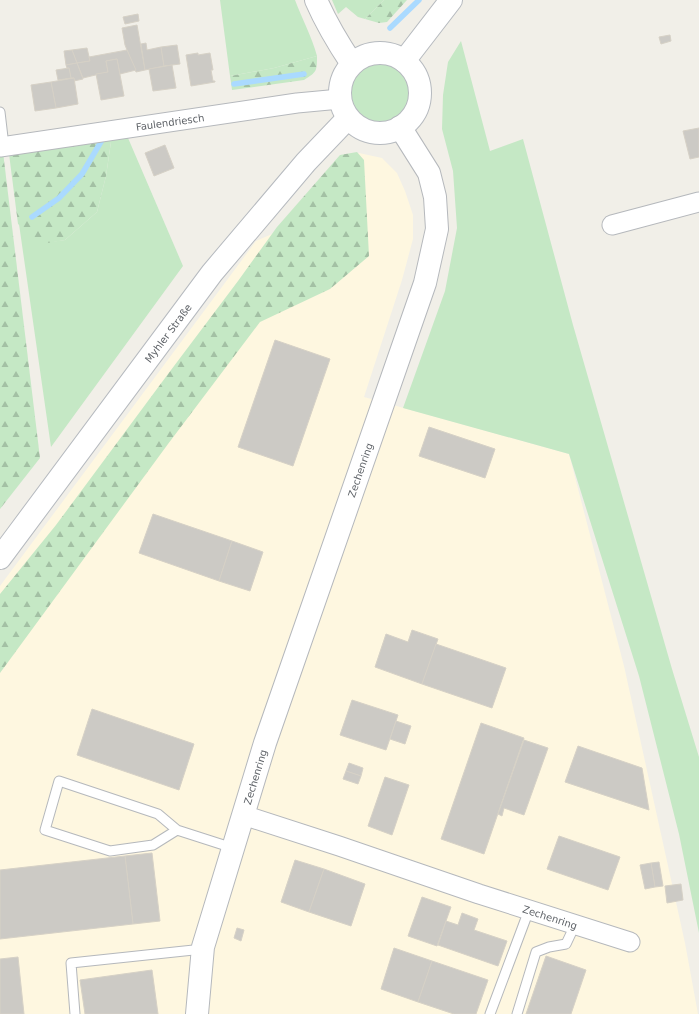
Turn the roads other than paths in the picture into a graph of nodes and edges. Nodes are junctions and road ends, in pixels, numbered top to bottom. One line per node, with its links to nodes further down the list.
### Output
1 (316, 0): 4 (street)
2 (451, 0): 3 (street)
3 (404, 61): 4 (street); 7 (street)
4 (352, 64): 5 (street)
5 (344, 108): 7 (street); 8 (street, Faulendriesch); 11 (street, Myhler Straße)
6 (0, 112): 8 (lane)
7 (400, 127): 12 (street, Zechenring)
8 (2, 147)
9 (699, 202): 10 (street)
10 (612, 225)
11 (0, 558)
12 (243, 815): 14 (street, Zechenring); 15 (street, Zechenring)
13 (177, 830): 13 (lane); 14 (lane)
14 (233, 848): 18 (street, Zechenring)
15 (529, 910): 16 (street, Zechenring); 21 (lane)
16 (576, 925): 17 (street, Zechenring); 22 (lane)
17 (630, 942)
18 (203, 949): 19 (lane); 20 (street, Zechenring)
19 (75, 1014)
20 (197, 1014)
21 (490, 1014)
22 (517, 1014)

